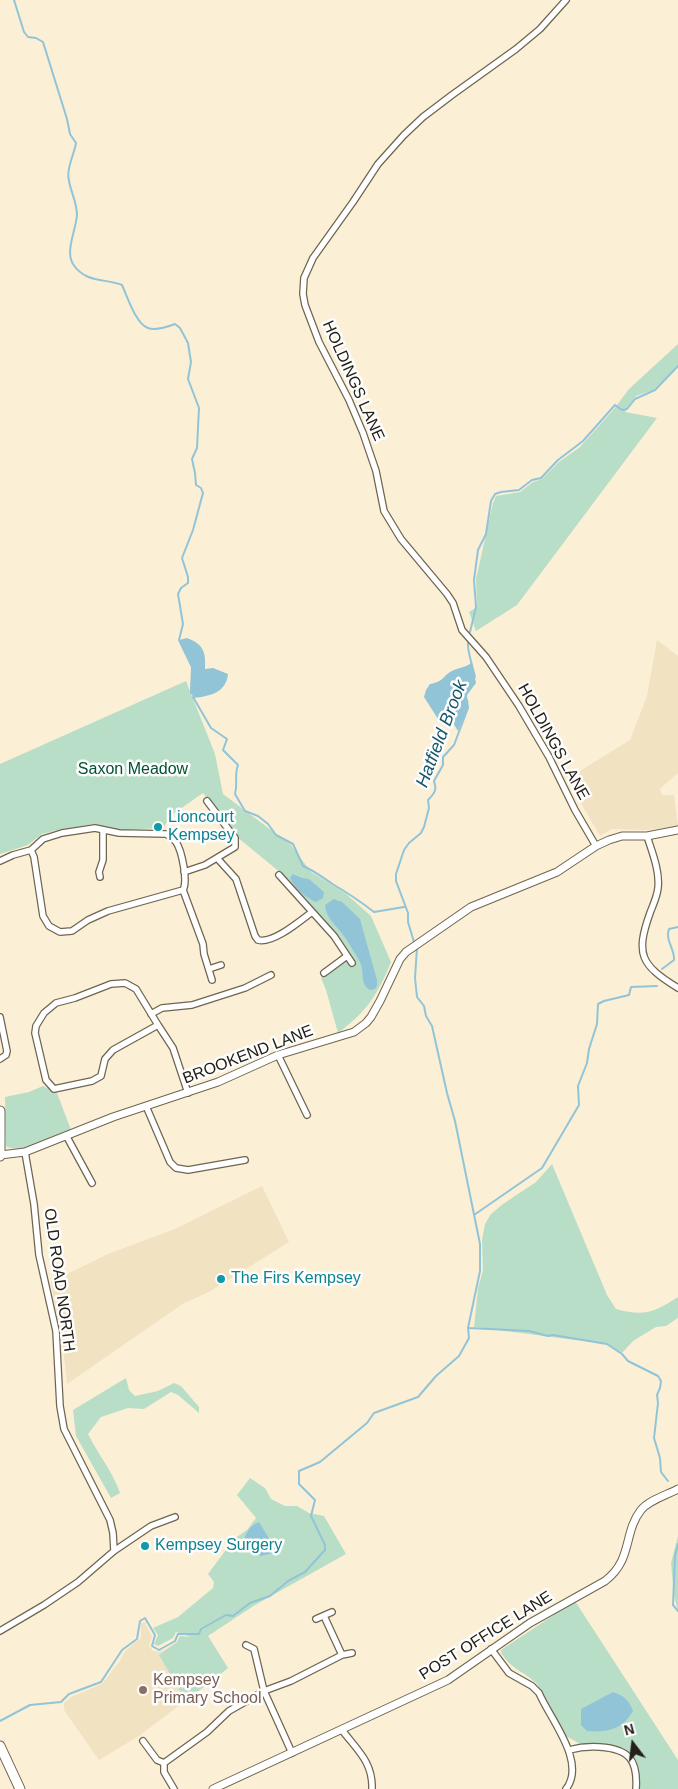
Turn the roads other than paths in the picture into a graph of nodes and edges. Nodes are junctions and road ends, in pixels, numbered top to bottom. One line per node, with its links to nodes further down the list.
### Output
1 (566, 0): 6 (street, HOLDINGS LANE)
2 (206, 801): 8 (street)
3 (103, 830): 7 (street); 10 (street); 12 (street)
4 (678, 830): 5 (street, BROOKEND LANE)
5 (647, 836): 6 (street, BROOKEND LANE); 22 (street)
6 (596, 846): 26 (street, BROOKEND LANE)
7 (31, 850): 9 (street); 13 (street)
8 (217, 858): 10 (street); 14 (street)
9 (0, 861)
10 (184, 872): 13 (street)
11 (279, 875): 14 (street)
12 (100, 877)
13 (183, 890): 18 (street)
14 (312, 912): 15 (street)
15 (347, 956): 16 (street); 19 (street)
16 (352, 963)
17 (221, 964): 18 (street)
18 (208, 969): 21 (street)
19 (324, 973)
20 (271, 975): 23 (street)
21 (212, 980)
22 (678, 988)
23 (151, 1014): 25 (street); 25 (street)
24 (0, 1017): 27 (street)
25 (158, 1025): 28 (street)
26 (278, 1055): 28 (street, BROOKEND LANE); 31 (street)
27 (0, 1059)
28 (188, 1093): 29 (street, BROOKEND LANE)
29 (146, 1106): 33 (street, BROOKEND LANE); 36 (street)
30 (0, 1111): 32 (main road)
31 (307, 1115)
32 (0, 1128): 35 (main road)
33 (67, 1137): 34 (street, BROOKEND LANE); 37 (street)
34 (26, 1152): 35 (street, BROOKEND LANE); 40 (street, OLD ROAD NORTH)
35 (0, 1156)
36 (245, 1160)
37 (92, 1183)
38 (678, 1489): 46 (street, POST OFFICE LANE)
39 (175, 1517): 40 (street)
40 (114, 1551): 44 (street)
41 (332, 1612): 42 (street)
42 (324, 1616): 43 (street); 48 (street)
43 (316, 1619)
44 (0, 1632)
45 (246, 1645): 49 (street)
46 (491, 1649): 50 (street, POST OFFICE LANE); 53 (street)
47 (352, 1653): 48 (street)
48 (342, 1655): 49 (street)
49 (264, 1691): 54 (street); 55 (street)
50 (342, 1730): 54 (street, POST OFFICE LANE); 59 (street)
51 (143, 1741): 55 (street)
52 (0, 1746): 56 (main road)
53 (568, 1750): 60 (street); 61 (street)
54 (292, 1753): 58 (street, POST OFFICE LANE)
55 (164, 1763): 57 (street)
56 (20, 1789)
57 (174, 1789)
58 (213, 1789)
59 (372, 1789)
60 (566, 1789)
61 (636, 1789)

